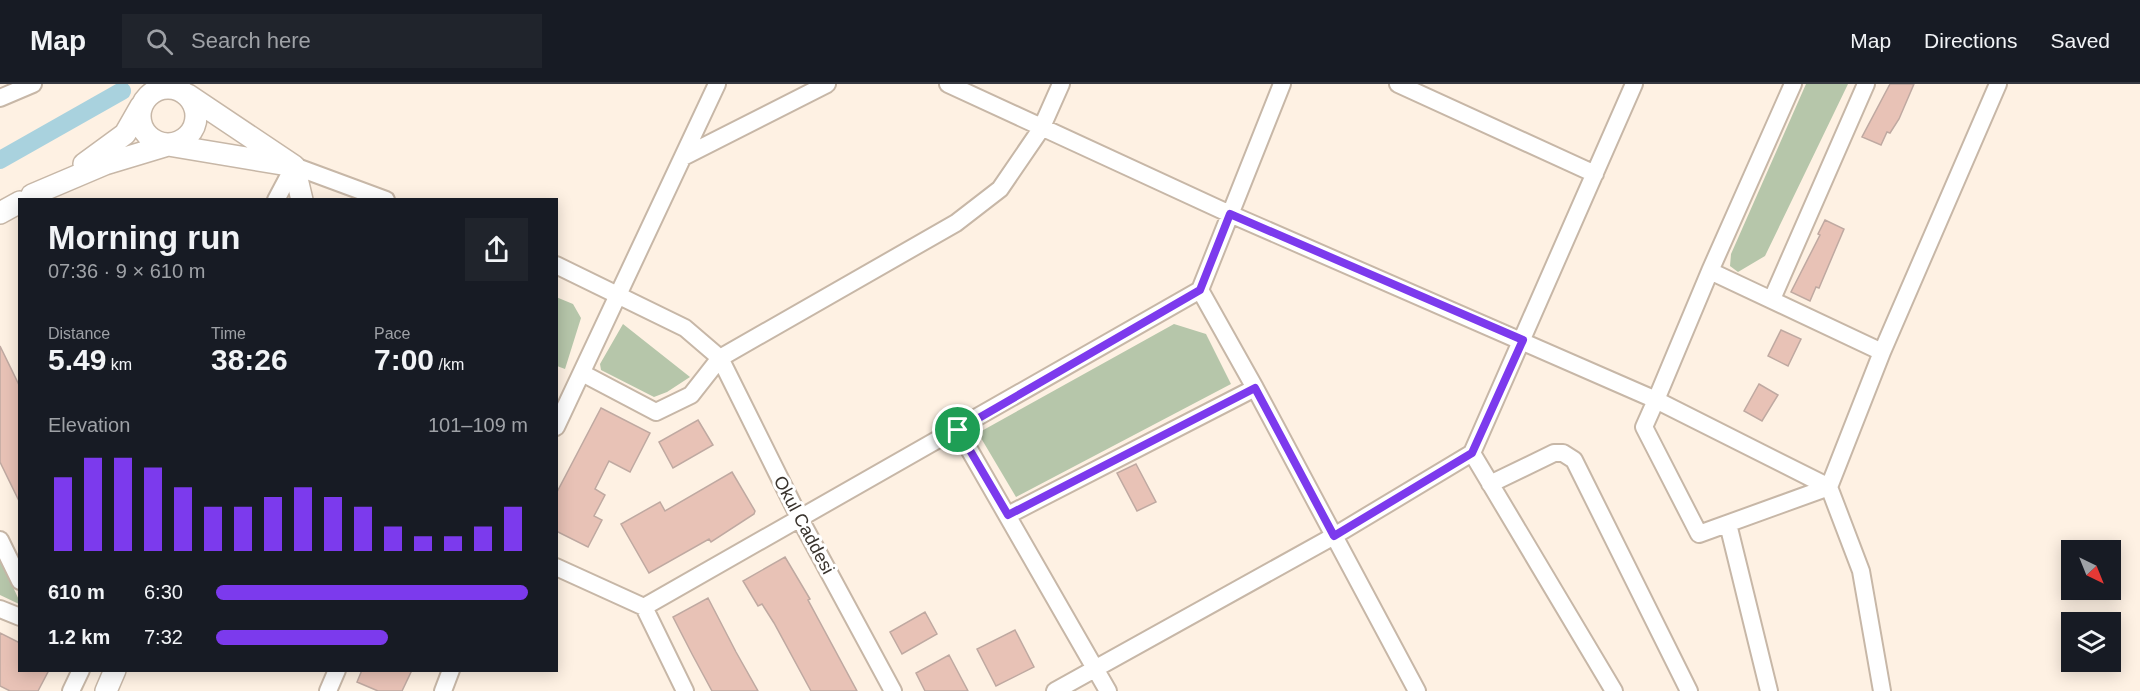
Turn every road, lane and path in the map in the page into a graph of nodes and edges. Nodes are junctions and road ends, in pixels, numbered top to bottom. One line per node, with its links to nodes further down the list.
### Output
1 (33, 84): 14 (street)
2 (144, 84): 15 (main road)
3 (717, 84): 18 (street)
4 (827, 84): 18 (street)
5 (948, 84): 16 (street)
6 (1061, 84): 16 (street)
7 (1282, 84): 28 (street)
8 (1398, 84): 20 (street)
9 (1634, 84): 20 (street)
10 (1792, 84): 30 (street)
11 (1866, 84): 33 (street)
12 (1998, 84): 35 (street)
13 (180, 87): 15 (main road); 17 (main road); 19 (main road)
14 (0, 98)
15 (140, 108): 17 (main road); 21 (main road)
16 (1041, 129): 28 (street); 36 (street)
17 (168, 145): 19 (main road); 22 (main road)
18 (683, 157): 32 (street)
19 (294, 166): 23 (street); 24 (main road); 25 (street)
20 (1595, 174): 34 (street)
21 (30, 198)
22 (30, 198)
23 (277, 198)
24 (302, 198)
25 (381, 198)
26 (18, 204): 27 (main road)
27 (0, 213)
28 (1230, 214): 31 (street); 34 (street)
29 (558, 266): 32 (street)
30 (1710, 271): 33 (street); 39 (street)
31 (1200, 290): 38 (street); 41 (street)
32 (620, 295): 36 (street); 37 (street)
33 (1772, 298): 35 (street)
34 (1523, 340): 39 (street); 42 (street)
35 (1882, 352): 44 (street)
36 (720, 358): 37 (street); 46 (street, Okul Caddesi)
37 (582, 373): 40 (street)
38 (1255, 388): 45 (street); 48 (street)
39 (1656, 400): 44 (street); 47 (street)
40 (558, 423)
41 (958, 430): 45 (street); 46 (street)
42 (1472, 453): 43 (street); 48 (street)
43 (1490, 484): 69 (street); 70 (street)
44 (1829, 487): 47 (street); 72 (street)
45 (1008, 515): 55 (street)
46 (800, 519): 52 (street); 65 (street, Okul Caddesi)
47 (1728, 524): 71 (street)
48 (1334, 536): 55 (street); 68 (street)
49 (0, 540): 51 (street)
50 (558, 568): 52 (street)
51 (18, 577)
52 (644, 607): 64 (street)
53 (0, 609): 54 (street)
54 (18, 616)
55 (1097, 668): 66 (street); 67 (street)
56 (80, 672): 60 (street)
57 (114, 672): 61 (main road)
58 (337, 672): 62 (street)
59 (450, 672): 63 (street)
60 (71, 691)
61 (106, 691)
62 (328, 691)
63 (443, 691)
64 (684, 691)
65 (893, 691)
66 (1055, 691)
67 (1108, 691)
68 (1417, 691)
69 (1614, 691)
70 (1689, 691)
71 (1768, 691)
72 (1882, 691)

